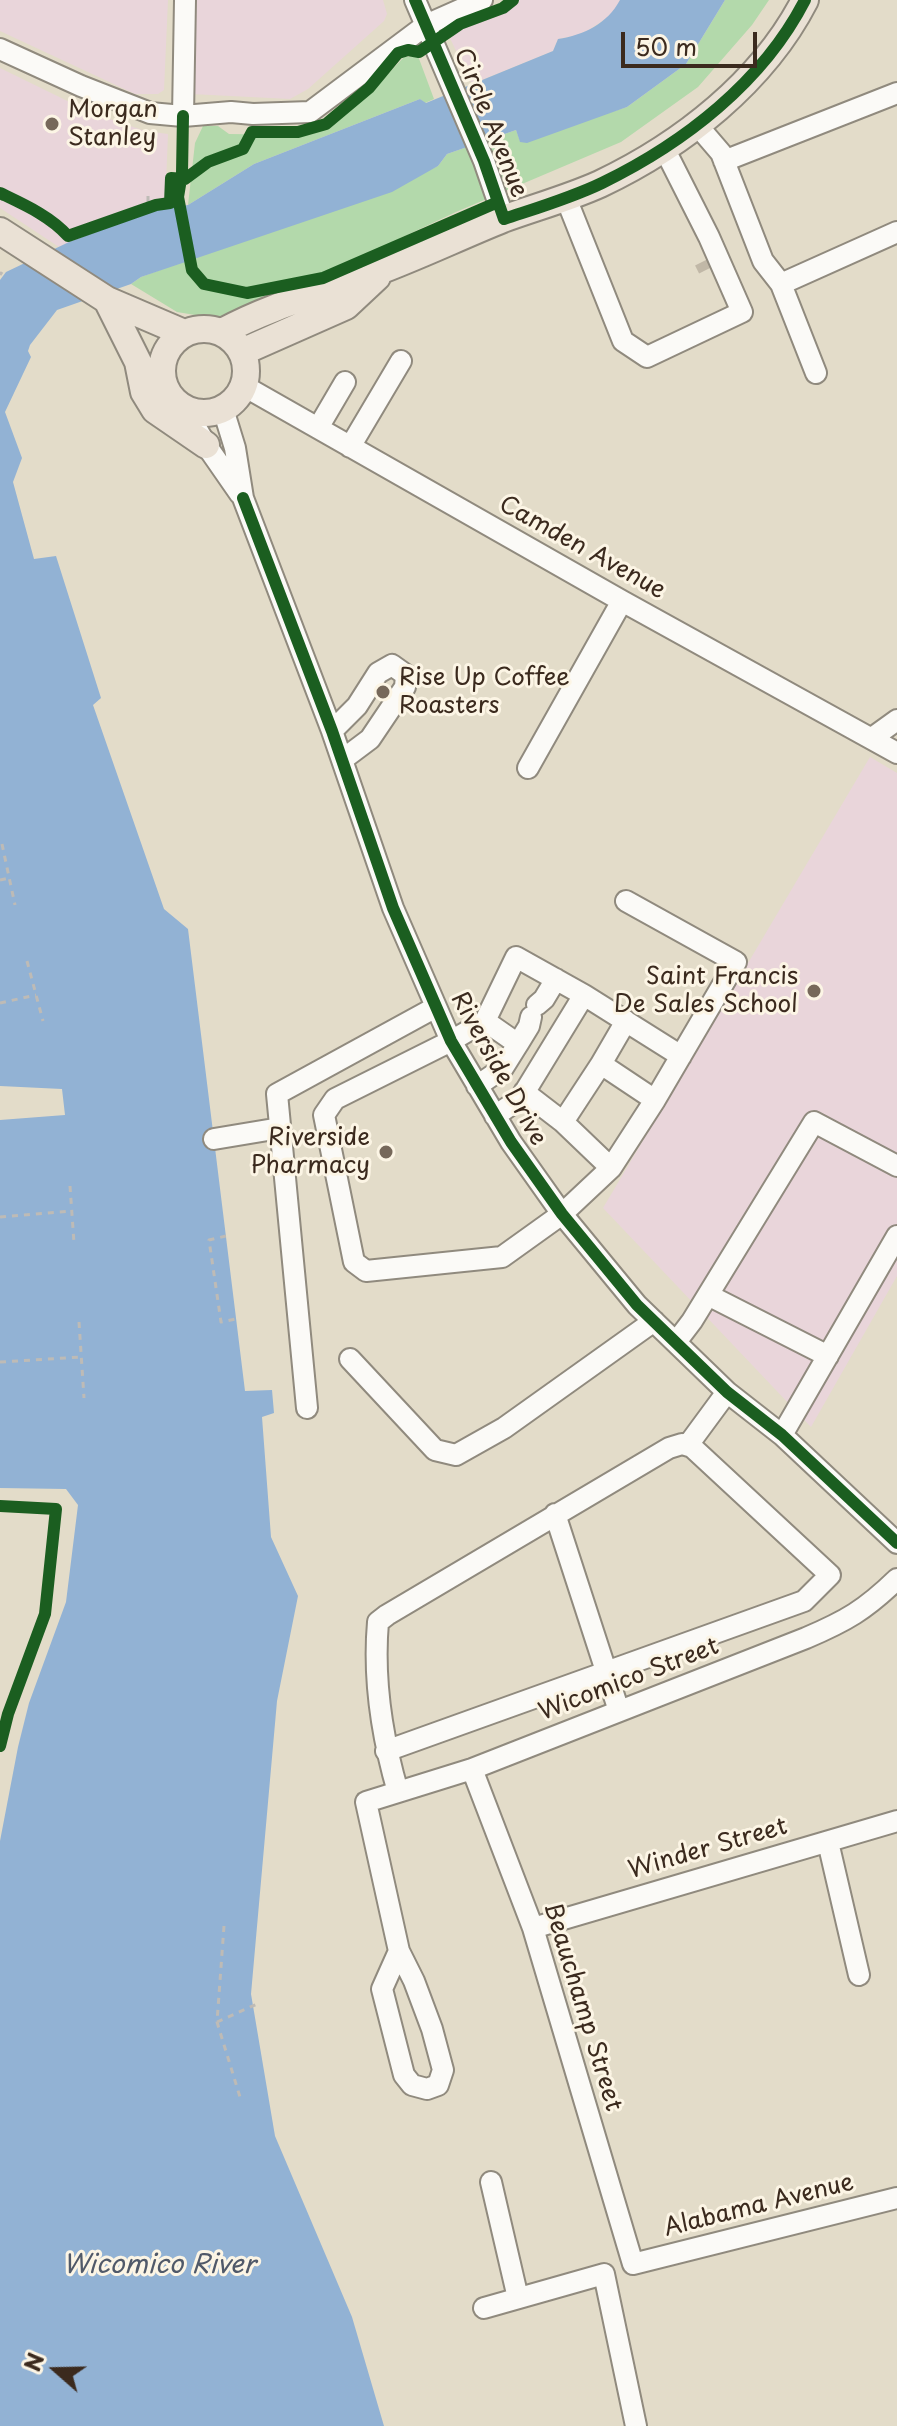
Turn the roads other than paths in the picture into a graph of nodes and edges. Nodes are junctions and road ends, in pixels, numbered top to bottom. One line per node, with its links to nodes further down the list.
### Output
1 (185, 0): 8 (street)
2 (415, 0): 5 (street, Circle Avenue)
3 (482, 0): 5 (street)
4 (805, 0): 9 (main road)
5 (426, 25): 8 (street); 13 (street, Circle Avenue)
6 (0, 49): 8 (street)
7 (897, 93): 11 (street)
8 (183, 116)
9 (697, 125): 10 (main road); 11 (street)
10 (664, 148): 12 (main road); 16 (street)
11 (724, 161): 19 (street)
12 (566, 198): 13 (main road); 18 (street)
13 (504, 219): 17 (main road)
14 (0, 231): 20 (main road)
15 (897, 232): 19 (street)
16 (709, 237): 18 (street); 18 (street)
17 (387, 268): 21 (main road); 23 (main road)
18 (728, 282)
19 (781, 284): 25 (street)
20 (103, 298): 22 (main road); 26 (main road); 32 (main road)
21 (222, 332): 22 (main road); 23 (main road)
22 (184, 333): 26 (main road)
23 (242, 352): 28 (main road)
24 (401, 361): 33 (street)
25 (816, 373)
26 (163, 382): 30 (main road)
27 (345, 382): 31 (street)
28 (244, 386): 29 (main road); 31 (street, Camden Avenue)
29 (223, 409): 30 (main road); 34 (street, Riverside Drive)
30 (186, 410): 32 (street, Riverside Drive)
31 (318, 428): 33 (street, Camden Avenue)
32 (206, 445): 34 (street, Riverside Drive)
33 (350, 447): 35 (street, Camden Avenue)
34 (243, 498): 37 (street, Riverside Drive)
35 (622, 601): 38 (street, Camden Avenue); 41 (street)
36 (897, 720): 38 (street)
37 (332, 731): 40 (street, Riverside Drive); 40 (street)
38 (872, 738): 39 (street, Camden Avenue)
39 (897, 753)
40 (342, 760): 45 (street, Riverside Drive)
41 (528, 768)
42 (626, 901): 50 (street)
43 (556, 979): 44 (street); 46 (street); 49 (street)
44 (584, 995): 47 (street); 53 (street)
45 (436, 1007): 48 (street, Riverside Drive); 57 (street)
46 (485, 1021): 48 (street); 49 (street)
47 (626, 1021): 50 (street); 51 (street)
48 (451, 1041): 52 (street, Riverside Drive); 61 (street)
49 (518, 1044): 52 (street)
50 (681, 1056): 54 (street)
51 (601, 1064): 54 (street); 56 (street)
52 (477, 1086): 55 (street, Riverside Drive)
53 (524, 1092): 55 (street); 56 (street)
54 (655, 1100): 60 (street)
55 (495, 1116): 61 (street, Riverside Drive)
56 (563, 1122): 60 (street)
57 (280, 1128): 58 (street); 69 (street)
58 (214, 1139)
59 (897, 1166): 63 (street)
60 (611, 1168): 61 (street)
61 (562, 1214): 64 (street, Riverside Drive)
62 (897, 1236): 66 (street)
63 (708, 1295): 65 (street); 66 (street)
64 (654, 1321): 65 (street, Riverside Drive); 67 (street)
65 (676, 1342): 68 (street, Riverside Drive)
66 (828, 1356): 70 (street)
67 (350, 1359)
68 (727, 1392): 70 (street, Riverside Drive); 71 (street)
69 (307, 1408)
70 (782, 1435): 73 (street, Riverside Drive)
71 (688, 1445): 72 (street); 75 (street)
72 (555, 1514): 75 (street); 77 (street)
73 (897, 1543)
74 (897, 1579): 76 (street, Wicomico Street)
75 (606, 1671): 76 (street); 77 (street)
76 (619, 1711): 78 (street, Wicomico Street)
77 (386, 1751): 79 (street)
78 (472, 1769): 79 (street, Wicomico Street); 82 (street, Beauchamp Street)
79 (398, 1792): 83 (street, Wicomico Street)
80 (897, 1821): 81 (street, Winder Street)
81 (828, 1842): 82 (street, Winder Street); 84 (street)
82 (533, 1928): 87 (street, Beauchamp Street)
83 (399, 1951): 83 (street)
84 (859, 1975)
85 (491, 2182): 88 (street)
86 (897, 2198): 87 (street, Alabama Avenue)
87 (633, 2264)
88 (518, 2298): 89 (street); 90 (street)
89 (484, 2308)
90 (636, 2426)

